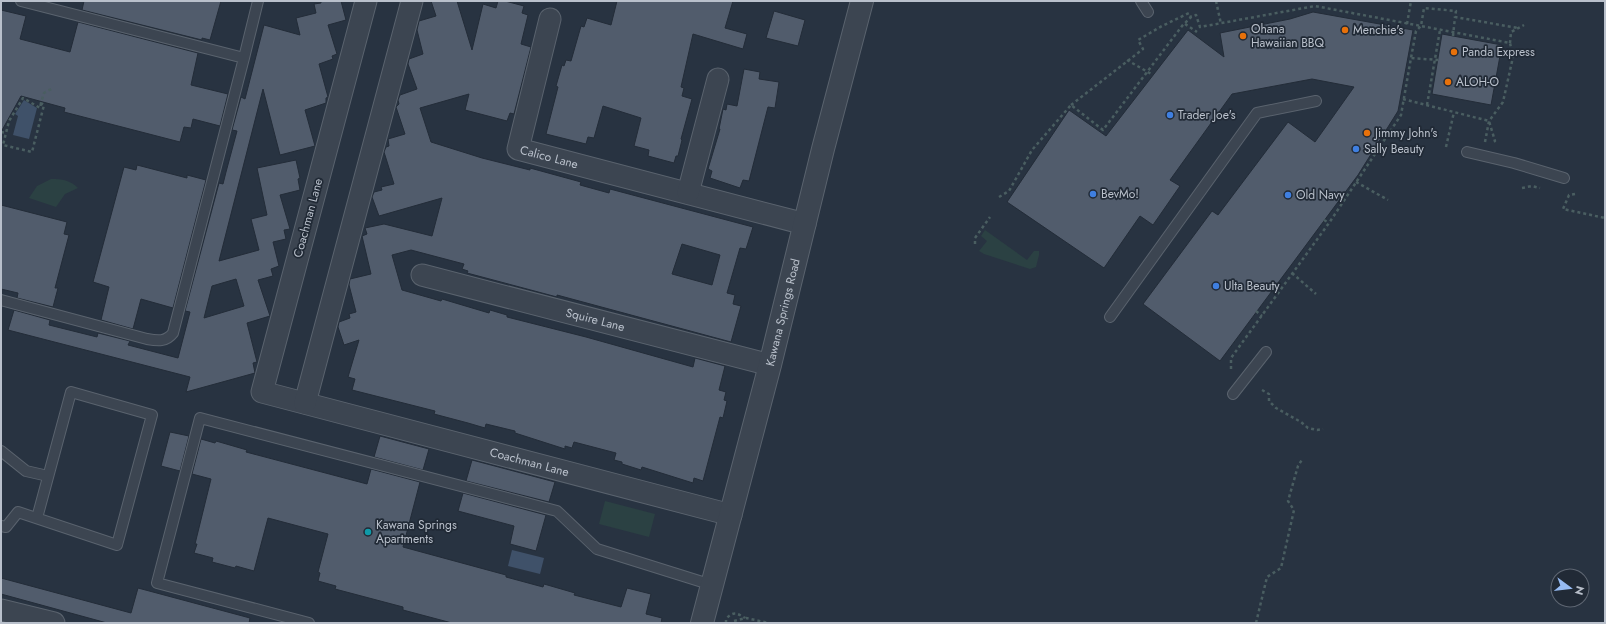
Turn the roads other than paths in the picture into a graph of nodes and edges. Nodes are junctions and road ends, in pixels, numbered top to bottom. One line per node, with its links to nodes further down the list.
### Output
1 (21, 1): 9 (lane)
2 (258, 1): 9 (lane)
3 (366, 1): 22 (street, Coachman Lane)
4 (412, 1): 22 (street)
5 (862, 1): 15 (street, Kawana Springs Road)
6 (1141, 1): 7 (lane)
7 (1148, 12)
8 (550, 19): 14 (street, Calico Lane)
9 (244, 58): 17 (lane)
10 (718, 79): 14 (street)
11 (1316, 101): 18 (lane)
12 (1467, 152): 13 (lane)
13 (1564, 178)
14 (688, 193): 15 (street, Calico Lane)
15 (805, 224): 20 (street, Kawana Springs Road)
16 (422, 275): 20 (street, Squire Lane)
17 (1, 300)
18 (1110, 317)
19 (1266, 352): 21 (lane)
20 (770, 365): 25 (street, Kawana Springs Road)
21 (1233, 394)
22 (305, 404): 25 (street, Coachman Lane)
23 (1, 451): 24 (lane)
24 (48, 476): 26 (lane); 26 (lane)
25 (731, 515): 28 (street, Kawana Springs Road)
26 (37, 518): 27 (lane)
27 (1, 526)
28 (712, 585): 31 (lane); 32 (street, Kawana Springs Road)
29 (1, 610): 30 (street)
30 (54, 623)
31 (309, 623)
32 (702, 623)

